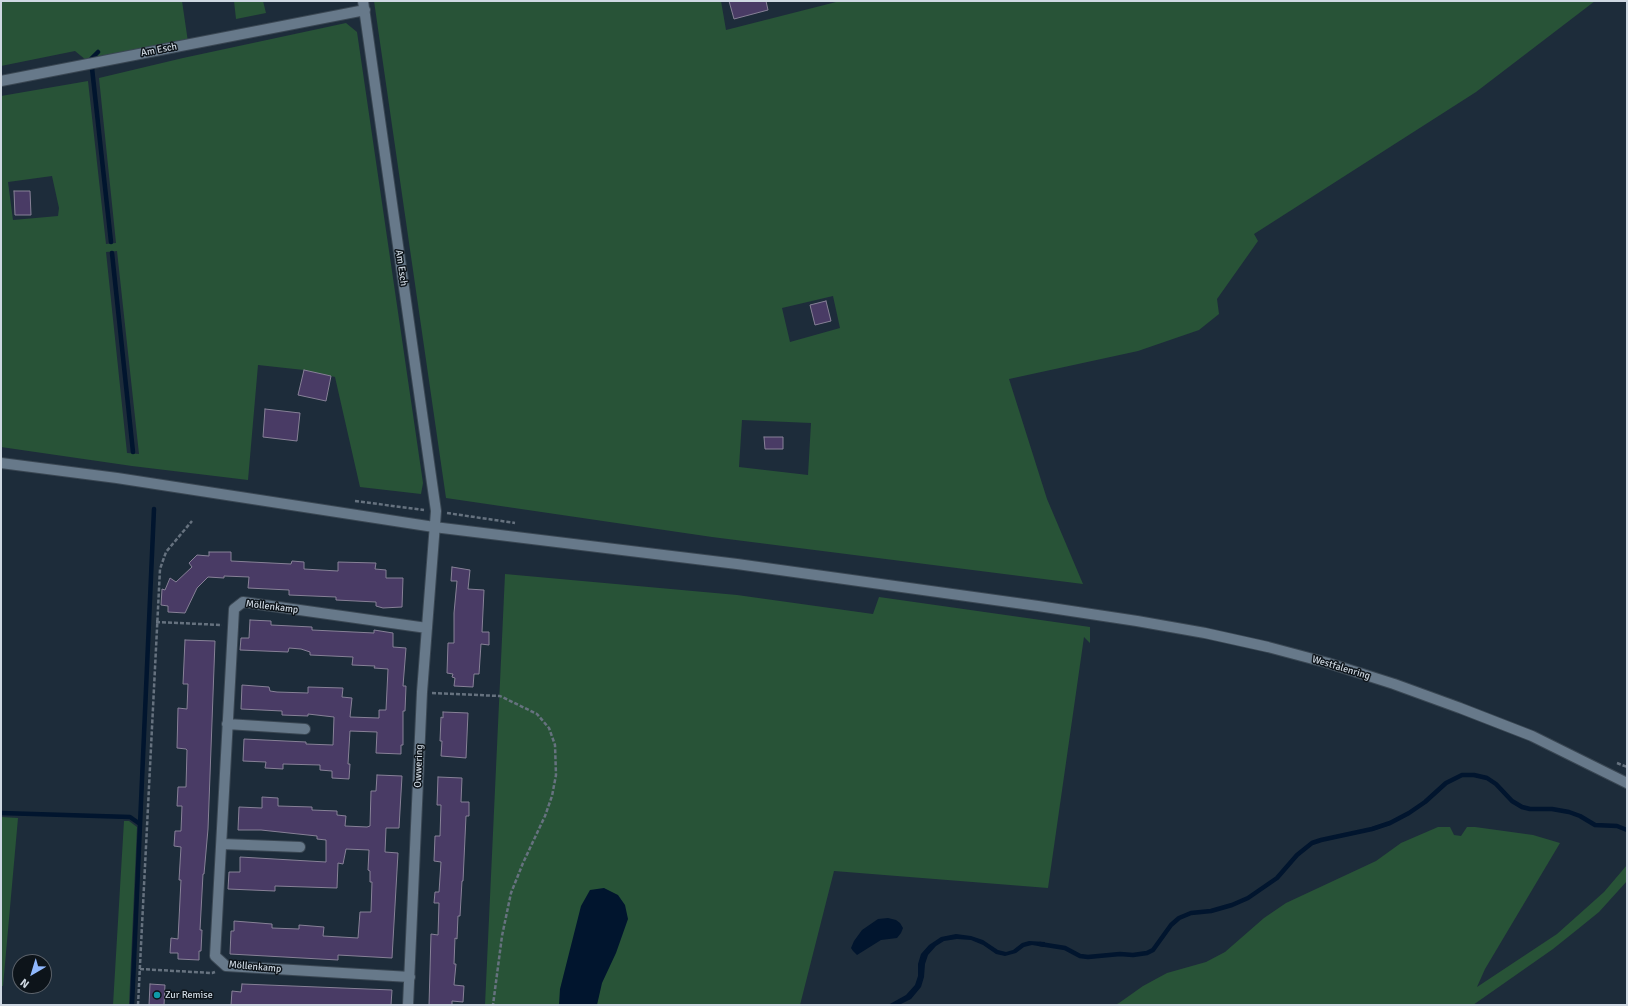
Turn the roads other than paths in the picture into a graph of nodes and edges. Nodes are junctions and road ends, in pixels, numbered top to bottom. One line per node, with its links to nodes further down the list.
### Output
1 (364, 6): 2 (street, Am Esch); 4 (street, Am Esch)
2 (1, 81)
3 (1, 463): 4 (street, Westfalenring)
4 (434, 527): 5 (street, Owwering); 8 (street, Westfalenring)
5 (427, 628): 6 (street, Möllenkamp); 11 (street, Owwering)
6 (227, 724): 7 (street); 9 (street, Möllenkamp)
7 (305, 729)
8 (1627, 783)
9 (222, 844): 10 (street); 11 (street, Möllenkamp)
10 (300, 847)
11 (410, 977): 12 (street, Owwering)
12 (408, 1005)

